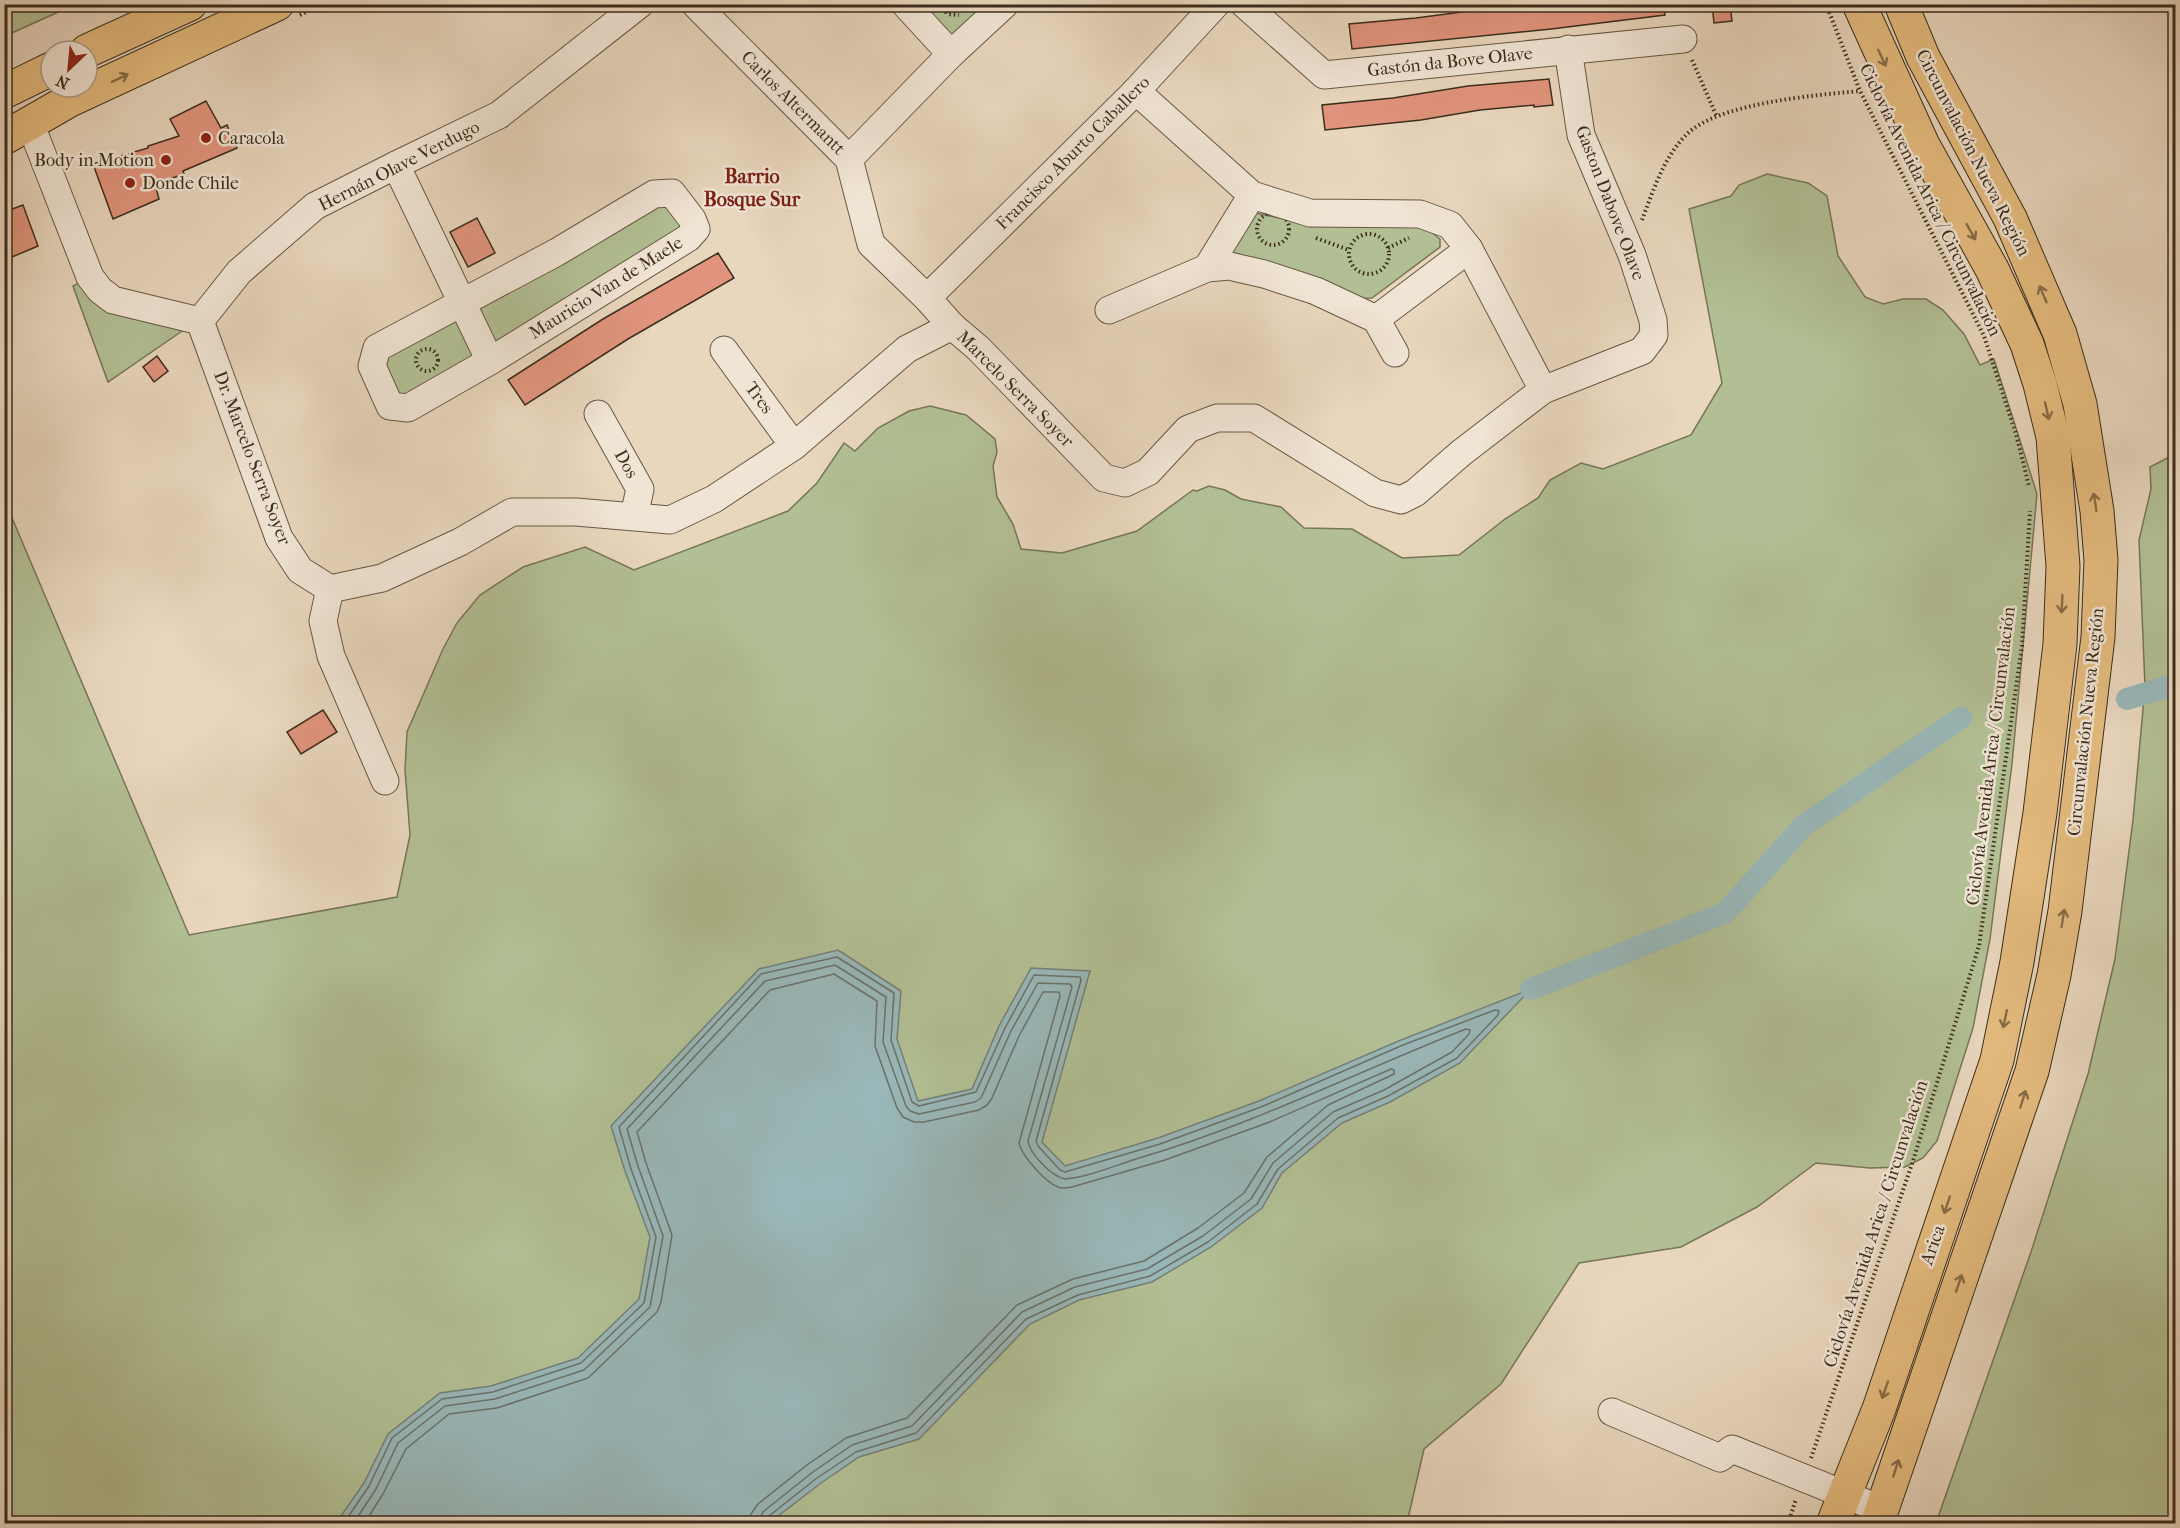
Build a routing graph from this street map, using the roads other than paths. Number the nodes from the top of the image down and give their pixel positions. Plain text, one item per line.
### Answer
1 (190, 4) edge
2 (277, 4) edge
3 (640, 4) edge
4 (695, 4) edge
5 (905, 4) edge
6 (1005, 4) edge
7 (1216, 4) edge
8 (1244, 4) edge
9 (1859, 4) edge
10 (1901, 4) edge
11 (1683, 39) road end
12 (99, 46) edge
13 (1568, 49) junction
14 (951, 54) junction
15 (39, 75) edge
16 (1136, 91) junction
17 (4, 92) edge
18 (17, 130) edge
19 (849, 159) junction
20 (396, 165) junction
21 (1252, 195) junction
22 (1469, 249) junction
23 (1207, 268) junction
24 (927, 298) junction
25 (461, 301) junction
26 (1109, 310) dead end
27 (1376, 319) junction
28 (1653, 320) joint
29 (200, 321) junction
30 (952, 326) junction
31 (2060, 334) junction
32 (2027, 344) junction
33 (724, 350) dead end
34 (1395, 353) dead end
35 (489, 361) junction
36 (1543, 390) junction
37 (598, 414) dead end
38 (794, 446) junction
39 (634, 516) junction
40 (330, 589) junction
41 (385, 781) dead end
42 (2017, 962) joint
43 (2054, 975) joint
44 (1612, 1412) dead end
45 (1839, 1509) edge
46 (1880, 1517) edge

1 - 12 main road
18 -> 2 main road
3 - 20 street, Hernán Olave Verdugo
4 - 19 street, Carlos Altermantt
5 - 14 street
6 - 14 street
7 - 16 street, Francisco Aburto Caballero
8 - 13 street, Gastón da Bove Olave
9 -> 32 main road, Circunvalación Nueva Región
31 -> 10 main road, Circunvalación Nueva Región
11 - 13 street, Gastón da Bove Olave
13 - 28 street, Gaston Dabove Olave
14 - 19 street
15 - 17 main road
16 - 21 street
16 - 24 street, Francisco Aburto Caballero
18 - 29 street
19 - 24 street, Carlos Altermantt
20 - 25 street
20 - 29 street, Hernán Olave Verdugo
21 - 22 street
21 - 23 street
22 - 27 street
22 - 36 street
23 - 26 street
23 - 27 street
24 - 30 street, Carlos Altermantt
25 - 35 street
25 - 35 street, Mauricio Van de Maele
25 - 35 street, Mauricio Van de Maele
27 - 34 street
28 - 36 street, Marcelo Serra Soyer
29 - 40 street, Dr. Marcelo Serra Soyer
30 - 36 street, Marcelo Serra Soyer
30 - 38 street, Marcelo Serra Soyer
31 - 32 street
43 -> 31 main road, Circunvalación Nueva Región
32 -> 42 main road, Circunvalación Nueva Región
33 - 38 street, Tres
37 - 39 street, Dos
38 - 39 street, Marcelo Serra Soyer
39 - 40 street, Marcelo Serra Soyer
40 - 41 street
42 -> 45 main road, Arica
46 -> 43 main road, Arica
44 - 45 street
45 - 46 street

